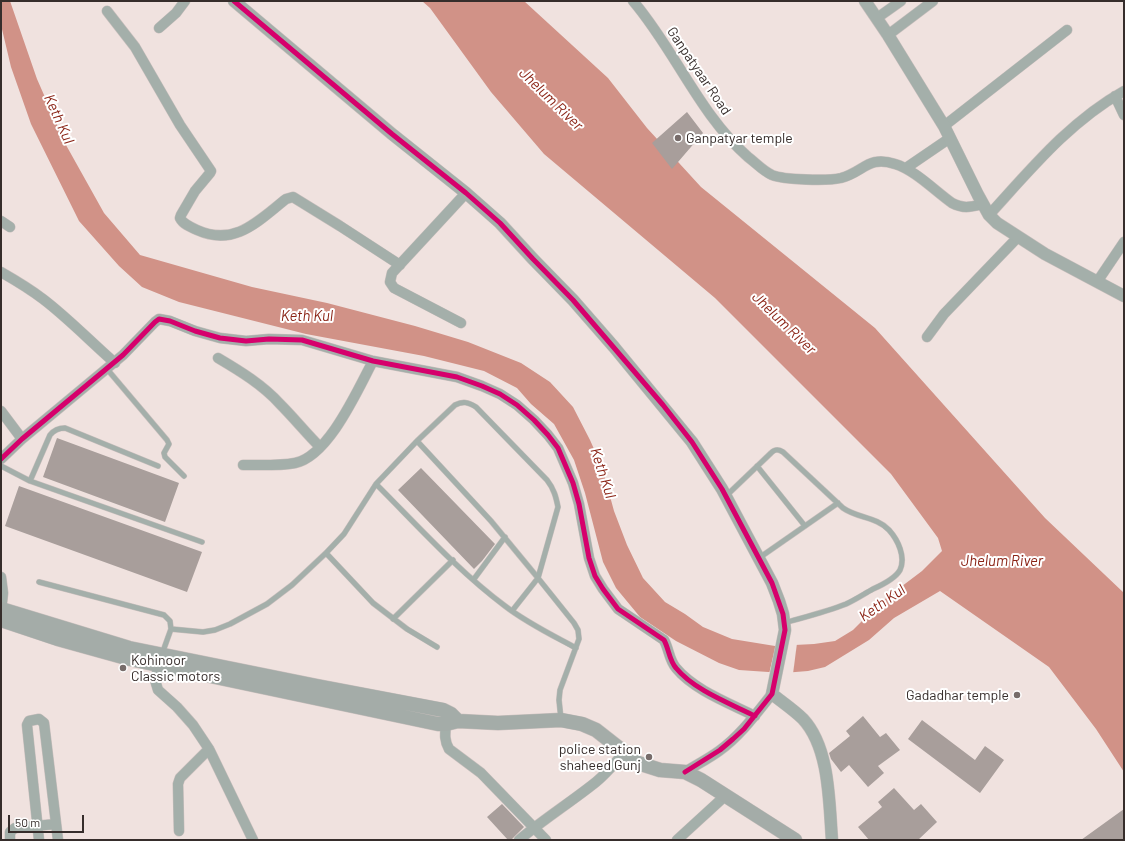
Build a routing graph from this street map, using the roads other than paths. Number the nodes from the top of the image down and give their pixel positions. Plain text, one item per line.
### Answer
1 (185, 1) edge
2 (234, 1) edge
3 (633, 1) edge
4 (865, 1) edge
5 (901, 1) edge
6 (933, 1) edge
7 (107, 11) dead end
8 (877, 18) junction
9 (159, 28) dead end
10 (1067, 30) dead end
11 (888, 35) junction
12 (1120, 94) edge
13 (1124, 115) edge
14 (944, 126) junction
15 (950, 138) junction
16 (906, 168) junction
17 (466, 193) junction
18 (986, 209) junction
19 (1, 221) edge
20 (10, 227) dead end
21 (1018, 237) junction
22 (1124, 242) edge
23 (400, 265) junction
24 (1, 272) edge
25 (1098, 282) junction
26 (1124, 296) edge
27 (461, 323) dead end
28 (927, 337) dead end
29 (218, 358) dead end
30 (373, 361) junction
31 (111, 366) junction
32 (3, 417) edge
33 (22, 439) junction
34 (417, 441) junction
35 (320, 447) junction
36 (1, 459) edge
37 (243, 465) dead end
38 (1, 466) edge
39 (158, 466) dead end
40 (757, 466) junction
41 (184, 476) dead end
42 (30, 481) junction
43 (376, 484) junction
44 (726, 496) junction
45 (838, 504) junction
46 (805, 526) junction
47 (505, 537) junction
48 (202, 542) dead end
49 (326, 553) junction
50 (759, 558) junction
51 (453, 560) junction
52 (1, 577) edge
53 (538, 578) junction
54 (474, 579) junction
55 (39, 582) dead end
56 (512, 611) junction
57 (1, 612) edge
58 (393, 619) junction
59 (784, 626) junction
60 (171, 629) junction
61 (437, 647) dead end
62 (576, 648) junction
63 (160, 660) junction
64 (773, 691) junction
65 (755, 716) junction
66 (561, 720) junction
67 (452, 722) junction
68 (209, 749) junction
69 (624, 753) junction
70 (685, 772) junction
71 (725, 796) junction
72 (56, 824) junction
73 (37, 825) junction
74 (534, 827) junction
75 (179, 831) dead end
76 (251, 839) edge
77 (10, 840) edge
78 (39, 840) edge
79 (58, 840) edge
80 (519, 840) edge
81 (546, 840) edge
82 (677, 840) edge
83 (796, 840) edge
84 (832, 840) edge

1 - 9 street
2 - 17 street
3 - 16 street, Ganpatyaar Road
4 - 8 street
5 - 8 street
6 - 11 street
7 - 23 street
8 - 11 street
10 - 14 street
11 - 14 street
12 - 13 street
12 - 18 street
14 - 15 street
15 - 16 street
15 - 18 street
16 - 18 street, Ganpatyaar Road
17 - 23 street
17 - 44 street
18 - 21 street
19 - 20 street
21 - 25 street
21 - 28 street
22 - 25 street
23 - 27 street
24 - 31 street
25 - 26 street
29 - 35 street
30 - 31 street
30 - 35 street
30 - 65 street
31 - 33 street
31 - 41 lane
32 - 33 street
33 - 36 street
34 - 43 lane
34 - 47 lane
34 - 53 lane
35 - 37 street
38 - 42 lane
39 - 42 lane
40 - 44 lane
40 - 45 lane
40 - 46 lane
42 - 48 lane
43 - 49 lane
43 - 51 lane
44 - 50 street
45 - 46 lane
45 - 59 lane
46 - 50 lane
47 - 53 lane
47 - 54 lane
49 - 58 lane
49 - 60 lane
50 - 59 street
51 - 54 lane
51 - 58 lane
52 - 57 street
53 - 56 lane
53 - 62 lane
54 - 56 lane
55 - 60 lane
56 - 62 lane
57 - 63 main road
58 - 61 lane
59 - 64 street
60 - 63 lane
62 - 66 lane
63 - 67 main road
63 - 68 street
64 - 65 street
64 - 84 street
65 - 70 street
66 - 67 main road
66 - 69 main road
67 - 74 street
68 - 75 street
68 - 76 street
69 - 70 main road
69 - 74 street
70 - 71 main road
71 - 82 street
71 - 83 main road
72 - 73 street
72 - 73 street
72 - 79 street
73 - 77 street
73 - 78 street
74 - 80 street
74 - 81 street

